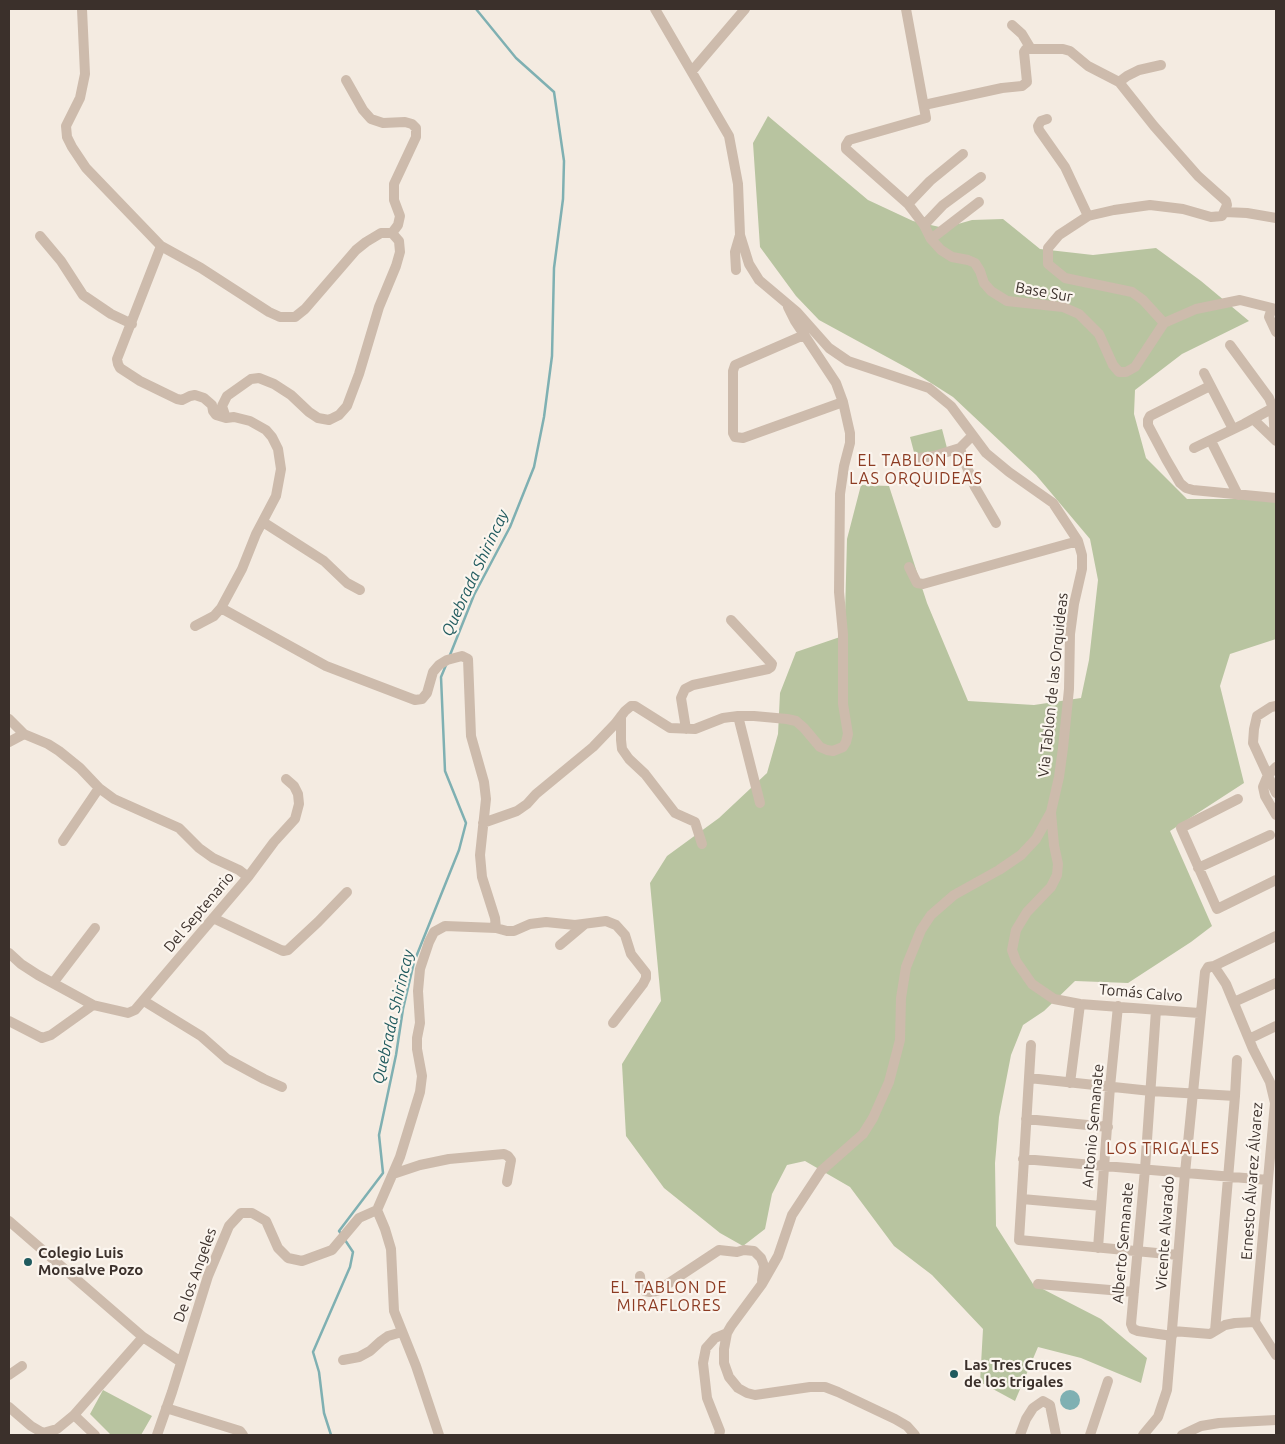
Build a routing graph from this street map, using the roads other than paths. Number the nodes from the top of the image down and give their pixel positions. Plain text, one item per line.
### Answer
1 (82, 9) edge
2 (655, 9) edge
3 (745, 9) edge
4 (906, 9) edge
5 (1012, 25) dead end
6 (1031, 49) junction
7 (1161, 65) dead end
8 (692, 71) junction
9 (346, 80) dead end
10 (1119, 82) junction
11 (924, 105) junction
12 (1047, 119) dead end
13 (963, 154) dead end
14 (981, 177) dead end
15 (978, 202) dead end
16 (908, 204) junction
17 (1225, 212) junction
18 (1088, 216) junction
19 (1276, 218) edge
20 (924, 226) junction
21 (392, 233) junction
22 (740, 235) junction
23 (40, 236) dead end
24 (931, 239) junction
25 (161, 246) junction
26 (736, 270) dead end
27 (787, 304) junction
28 (1274, 308) edge
29 (1164, 323) junction
30 (132, 324) junction
31 (1276, 332) edge
32 (804, 335) junction
33 (1230, 345) dead end
34 (1204, 373) dead end
35 (1210, 386) junction
36 (843, 402) junction
37 (1273, 408) junction
38 (226, 418) junction
39 (1253, 419) junction
40 (1233, 429) junction
41 (972, 436) junction
42 (1276, 440) edge
43 (1211, 441) junction
44 (960, 448) junction
45 (1194, 448) dead end
46 (905, 460) dead end
47 (1238, 495) junction
48 (1276, 498) edge
49 (263, 522) junction
50 (996, 523) dead end
51 (1078, 541) junction
52 (909, 567) dead end
53 (360, 590) dead end
54 (221, 608) junction
55 (731, 620) dead end
56 (194, 626) dead end
57 (1276, 706) edge
58 (621, 716) junction
59 (738, 716) junction
60 (9, 718) edge
61 (686, 729) junction
62 (24, 734) junction
63 (9, 742) edge
64 (1276, 766) edge
65 (1268, 776) junction
66 (286, 779) dead end
67 (99, 788) junction
68 (1276, 794) edge
69 (1238, 799) dead end
70 (760, 802) dead end
71 (1051, 812) junction
72 (1276, 815) edge
73 (483, 823) junction
74 (1270, 836) dead end
75 (63, 841) dead end
76 (702, 844) dead end
77 (1198, 868) junction
78 (248, 878) junction
79 (1276, 880) edge
80 (347, 892) dead end
81 (214, 918) junction
82 (586, 923) junction
83 (95, 928) dead end
84 (496, 928) junction
85 (1276, 936) edge
86 (560, 945) dead end
87 (9, 954) edge
88 (1214, 966) junction
89 (53, 983) junction
90 (1276, 983) edge
91 (144, 1001) junction
92 (1234, 1002) junction
93 (1080, 1004) junction
94 (93, 1005) junction
95 (1118, 1006) junction
96 (1156, 1010) junction
97 (1200, 1013) junction
98 (9, 1021) edge
99 (613, 1023) dead end
100 (1276, 1026) edge
101 (1249, 1039) junction
102 (1031, 1044) dead end
103 (1237, 1060) dead end
104 (1029, 1078) junction
105 (1273, 1080) edge
106 (1070, 1083) junction
107 (282, 1087) dead end
108 (1110, 1087) junction
109 (1151, 1091) junction
110 (1192, 1093) junction
111 (1235, 1096) junction
112 (1026, 1119) junction
113 (1108, 1127) junction
114 (1023, 1159) junction
115 (1105, 1167) junction
116 (1145, 1169) junction
117 (392, 1174) junction
118 (1185, 1174) junction
119 (1228, 1177) junction
120 (1268, 1180) junction
121 (507, 1182) dead end
122 (1022, 1200) junction
123 (1101, 1206) junction
124 (376, 1210) junction
125 (9, 1221) edge
126 (1098, 1248) junction
127 (1137, 1252) junction
128 (1178, 1255) junction
129 (640, 1276) dead end
130 (762, 1284) junction
131 (1038, 1284) dead end
132 (1134, 1292) junction
133 (1255, 1322) junction
134 (1215, 1331) junction
135 (402, 1332) junction
136 (727, 1333) junction
137 (1173, 1334) junction
138 (143, 1337) junction
139 (1276, 1355) edge
140 (343, 1360) dead end
141 (181, 1362) junction
142 (22, 1366) dead end
143 (9, 1375) edge
144 (1108, 1382) dead end
145 (9, 1406) edge
146 (166, 1408) junction
147 (74, 1415) junction
148 (1276, 1420) edge
149 (1055, 1434) edge
150 (94, 1435) edge
151 (157, 1435) edge
152 (243, 1435) edge
153 (439, 1435) edge
154 (719, 1435) edge
155 (916, 1435) edge
156 (1020, 1435) edge
157 (1090, 1435) edge
158 (1143, 1435) edge
159 (1182, 1435) edge

1 - 25 street
2 - 8 street, Via Tablon de las Orquideas
3 - 8 street
4 - 11 street
5 - 6 street
6 - 10 street
6 - 11 street
7 - 10 street
8 - 22 street, Via Tablon de las Orquideas
9 - 21 street
10 - 17 street
11 - 16 street, Base Sur
12 - 18 street
13 - 16 street
14 - 20 street
15 - 24 street
16 - 20 street, Base Sur
17 - 18 street
17 - 19 street
18 - 29 street
20 - 24 street, Base Sur
21 - 25 street
21 - 38 street
22 - 26 street
22 - 27 street, Via Tablon de las Orquideas
23 - 30 street
24 - 29 street, Base Sur
25 - 30 street
27 - 32 street
27 - 41 street, Via Tablon de las Orquideas
28 - 29 street
28 - 31 street
30 - 38 street
32 - 36 street
32 - 36 street
33 - 37 street
34 - 35 street
35 - 40 street
35 - 47 street
36 - 59 street
37 - 39 street
37 - 42 street
38 - 49 street
39 - 40 street
39 - 42 street
40 - 43 street
41 - 44 street
41 - 51 street, Via Tablon de las Orquideas
43 - 45 street
43 - 47 street
44 - 46 street
44 - 50 street
47 - 48 street
49 - 53 street
49 - 54 street
51 - 52 street
51 - 71 street, Via Tablon de las Orquideas
54 - 56 street
54 - 73 street
55 - 61 street
57 - 65 street
58 - 61 street
58 - 73 street
58 - 76 street
59 - 61 street
59 - 70 street
60 - 62 street, Del Septenario
62 - 63 street
62 - 67 street, Del Septenario
64 - 65 street
65 - 68 street
65 - 72 street
66 - 78 street
67 - 75 street
67 - 78 street, Del Septenario
69 - 77 street
71 - 93 street, Tomás Calvo
71 - 130 street, Via Tablon de las Orquideas
73 - 84 street
74 - 77 street
77 - 79 street
78 - 81 street, Del Septenario
80 - 81 street
81 - 91 street, Del Septenario
82 - 84 street
82 - 86 street
82 - 99 street
83 - 89 street
84 - 117 street
85 - 88 street
87 - 89 street
88 - 92 street, Ernesto Álvarez Álvarez
88 - 97 street, Vicente Alvarado
89 - 94 street
90 - 92 street
91 - 94 street, Del Septenario
91 - 107 street
92 - 101 street, Ernesto Álvarez Álvarez
93 - 95 street, Tomás Calvo
93 - 106 street
94 - 98 street
95 - 96 street, Tomás Calvo
95 - 108 street, Antonio Semanate
96 - 97 street, Tomás Calvo
96 - 109 street, Alberto Semanate
97 - 110 street, Vicente Alvarado
100 - 101 street
101 - 105 street, Ernesto Álvarez Álvarez
102 - 104 street
103 - 111 street
104 - 106 street
104 - 112 street
105 - 120 street, Ernesto Álvarez Álvarez
106 - 108 street
108 - 109 street
108 - 113 street, Antonio Semanate
109 - 110 street
109 - 116 street, Alberto Semanate
110 - 111 street
110 - 118 street, Vicente Alvarado
111 - 119 street
112 - 113 street
112 - 114 street
113 - 115 street, Antonio Semanate
114 - 115 street
114 - 122 street
115 - 116 street
115 - 123 street, Antonio Semanate
116 - 118 street
116 - 127 street, Alberto Semanate
117 - 121 street
117 - 124 street
118 - 119 street
118 - 128 street, Vicente Alvarado
119 - 120 street
119 - 134 street
120 - 133 street, Ernesto Álvarez Álvarez
122 - 123 street
122 - 126 street
123 - 126 street, Antonio Semanate
124 - 135 street
124 - 141 street, De los Angeles
125 - 138 street
126 - 127 street
127 - 128 street
127 - 132 street, Alberto Semanate
128 - 137 street, Vicente Alvarado
129 - 130 street
130 - 136 street, Via Tablon de las Orquideas
131 - 132 street
132 - 137 street, Alberto Semanate
133 - 134 street
133 - 139 street
134 - 137 street
135 - 140 street
135 - 153 street
136 - 154 street
136 - 155 street
137 - 158 street, Vicente Alvarado
138 - 141 street
138 - 147 street
141 - 146 street, De los Angeles
142 - 143 street
144 - 157 street
145 - 147 street
146 - 151 street, De los Angeles
146 - 152 street
147 - 150 street
148 - 159 street
149 - 156 street

